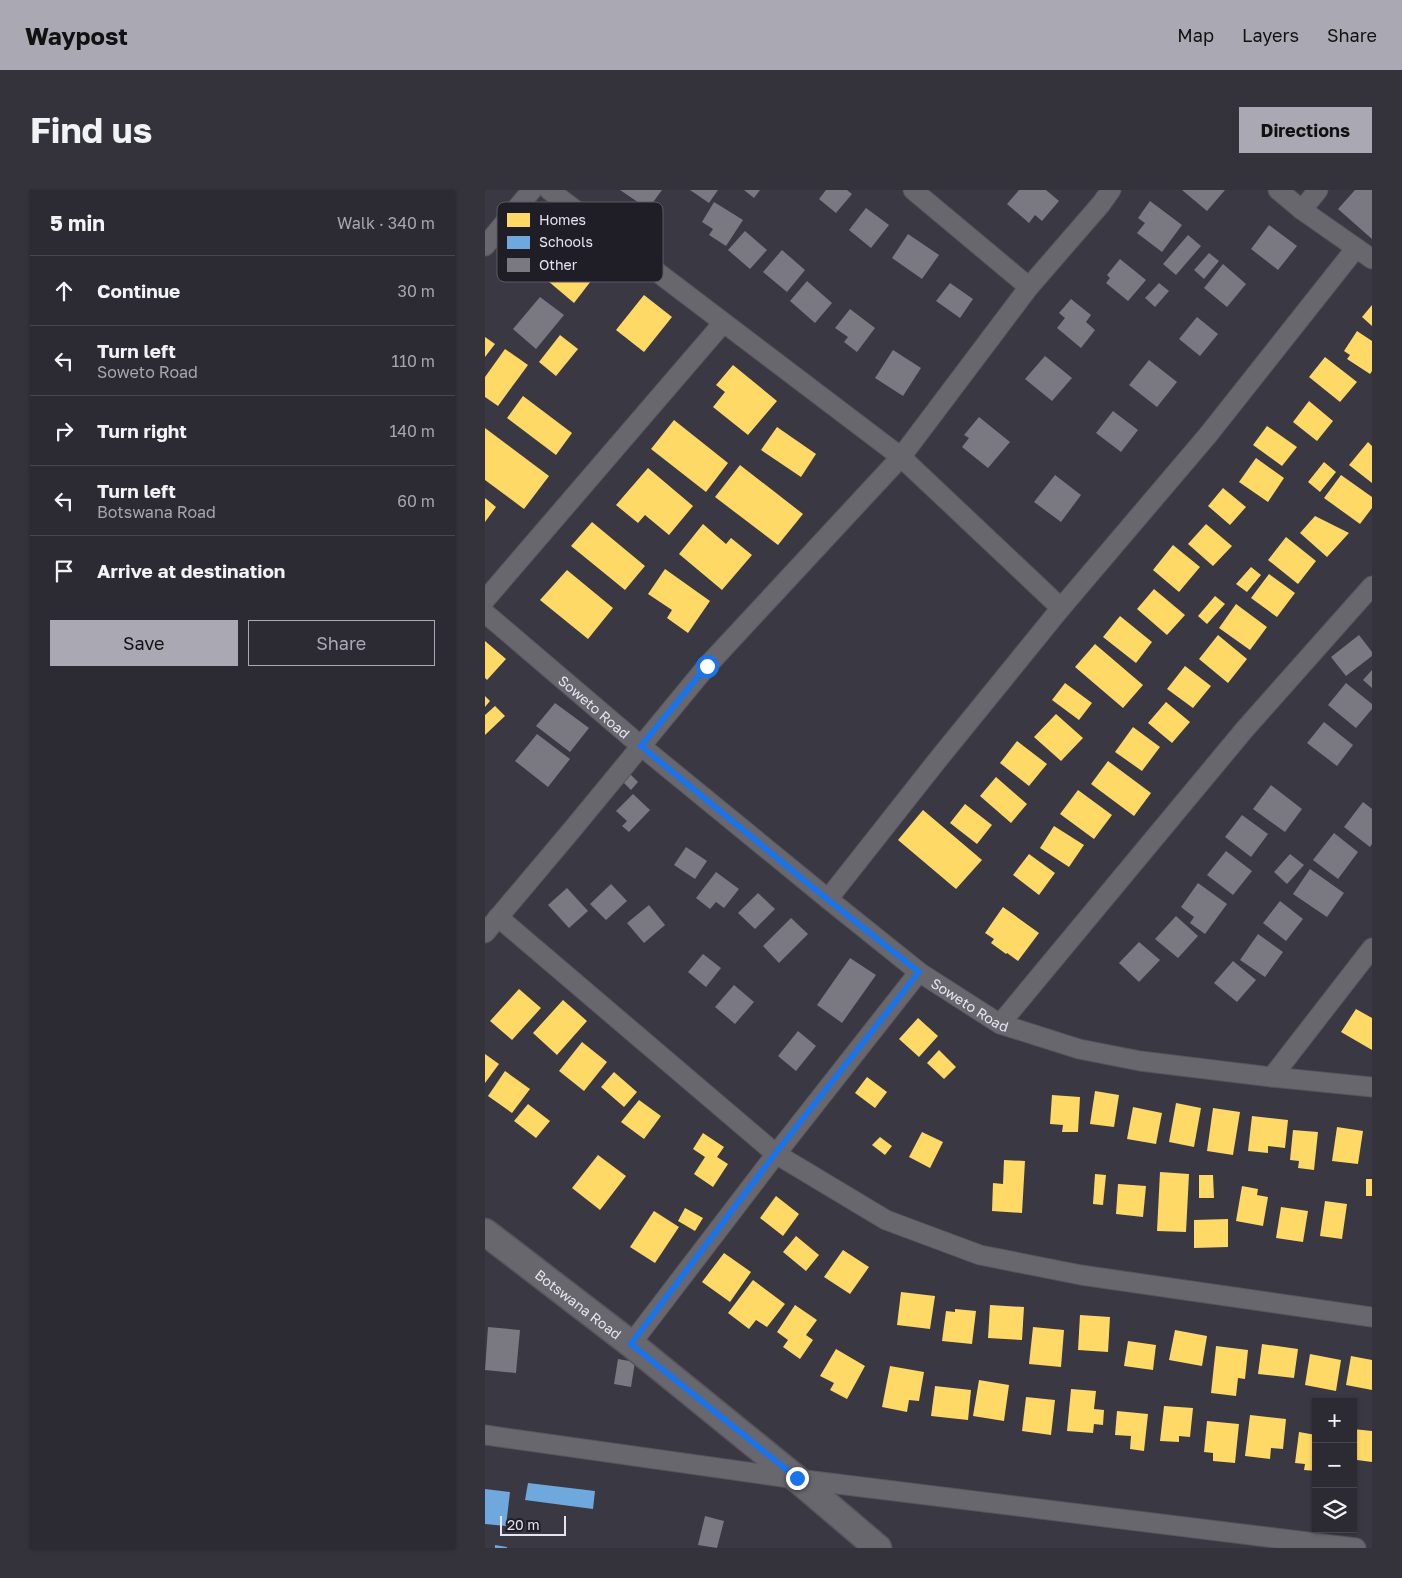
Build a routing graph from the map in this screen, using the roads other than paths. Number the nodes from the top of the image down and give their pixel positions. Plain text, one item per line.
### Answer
1 (532, 190) edge
2 (549, 190) edge
3 (913, 190) edge
4 (1111, 190) edge
5 (1278, 190) edge
6 (1318, 190) edge
7 (522, 202) edge
8 (565, 202) edge
9 (1302, 210) junction
10 (497, 232) edge
11 (485, 246) edge
12 (1356, 248) junction
13 (1372, 259) edge
14 (663, 277) edge
15 (1029, 287) junction
16 (723, 323) junction
17 (901, 457) junction
18 (1372, 586) edge
19 (485, 600) edge
20 (1061, 608) junction
21 (485, 613) edge
22 (641, 746) junction
23 (827, 899) junction
24 (498, 917) junction
25 (485, 933) edge
26 (1372, 948) edge
27 (919, 972) junction
28 (1001, 1024) junction
29 (1272, 1077) junction
30 (1372, 1087) edge
31 (775, 1154) junction
32 (485, 1232) edge
33 (1372, 1316) edge
34 (631, 1344) junction
35 (485, 1435) edge
36 (797, 1478) junction
37 (879, 1548) edge
38 (1356, 1548) edge

1 - 7 street
2 - 8 street
3 - 15 street
4 - 15 street
5 - 9 street
6 - 9 street
9 - 12 street
10 - 11 street
12 - 13 street
12 - 20 street
14 - 16 street
15 - 17 street
16 - 17 street
16 - 19 street
17 - 20 street
17 - 22 street
18 - 28 street
20 - 23 street
21 - 22 street, Soweto Road
22 - 23 street, Soweto Road
22 - 24 street
23 - 27 street, Soweto Road
24 - 25 street
24 - 31 street
26 - 29 street
27 - 28 street, Soweto Road
27 - 31 street
28 - 29 street, Soweto Road
29 - 30 street, Soweto Road
31 - 33 street
31 - 34 street
32 - 34 street, Botswana Road
34 - 36 street, Botswana Road
35 - 36 street
36 - 37 street, Botswana Road
36 - 38 street

